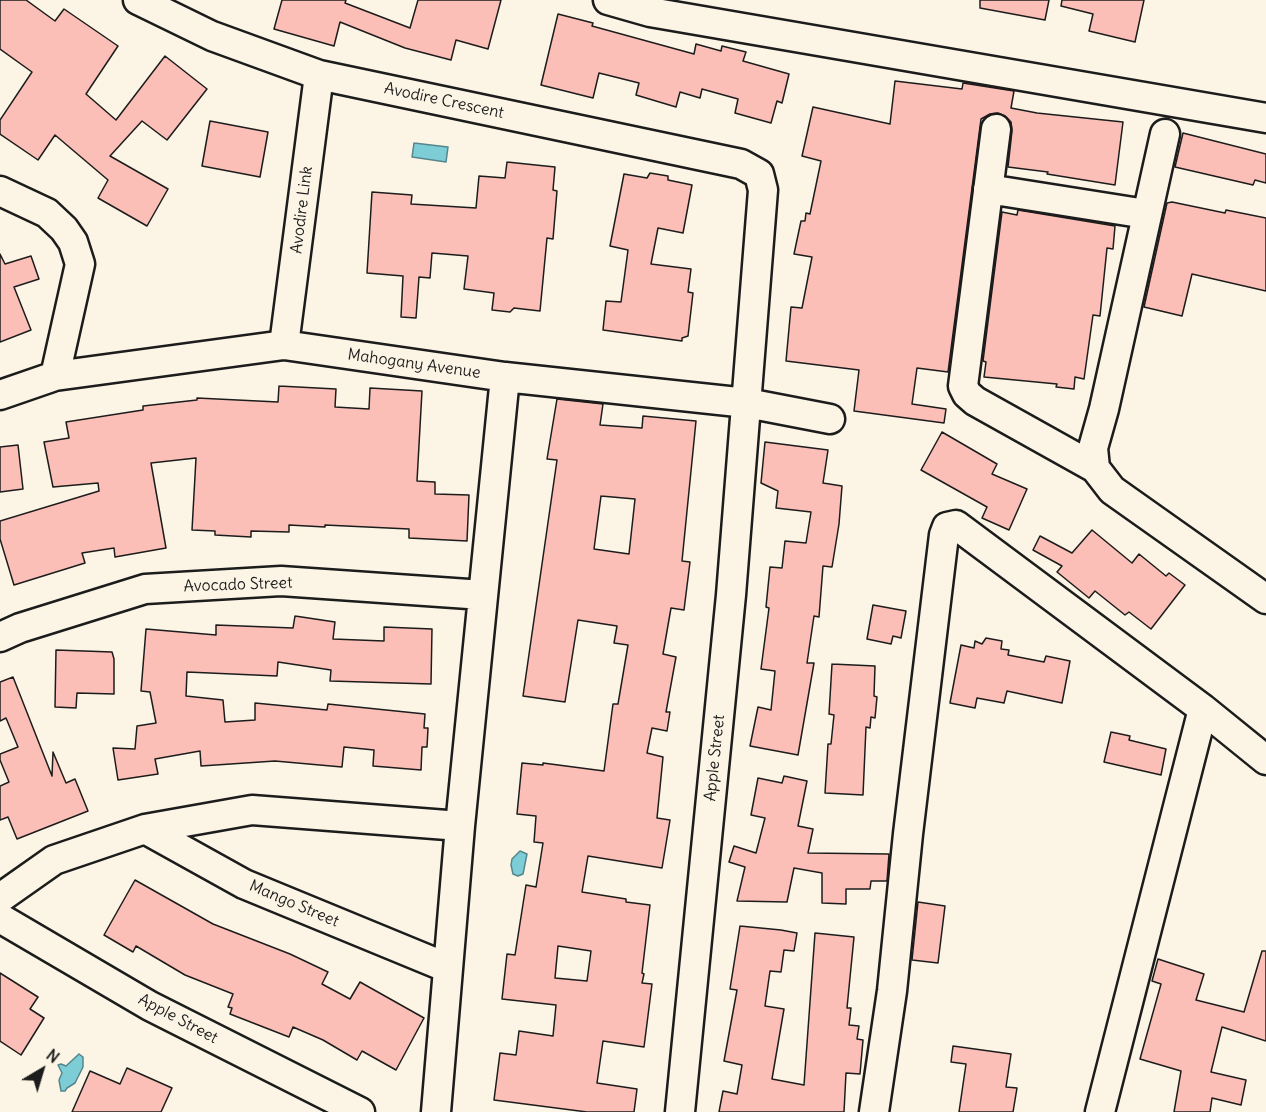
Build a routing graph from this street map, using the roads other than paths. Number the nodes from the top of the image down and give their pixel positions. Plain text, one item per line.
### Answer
1 (138, 0) edge
2 (608, 0) edge
3 (319, 75) junction
4 (1266, 118) edge
5 (996, 129) dead end
6 (1165, 134) dead end
7 (759, 174) joint
8 (988, 189) junction
9 (0, 191) edge
10 (1146, 214) junction
11 (284, 345) junction
12 (55, 376) junction
13 (505, 377) junction
14 (0, 395) edge
15 (747, 403) junction
16 (830, 419) dead end
17 (1095, 468) junction
18 (1264, 592) edge
19 (483, 596) junction
20 (0, 637) edge
21 (1203, 709) junction
22 (1266, 760) edge
23 (460, 826) junction
24 (145, 829) junction
25 (0, 898) edge
26 (0, 918) edge
27 (448, 968) junction
28 (360, 1112) edge
29 (436, 1112) edge
30 (680, 1112) edge
31 (874, 1112) edge
32 (1100, 1112) edge

1 - 3 street, Avodire Crescent
2 - 4 street
3 - 7 street, Avodire Crescent
3 - 11 street, Avodire Link
5 - 8 street
6 - 10 street
7 - 15 street, Apple Street
8 - 10 street
8 - 17 street
9 - 12 street
10 - 17 street
11 - 12 street, Mahogany Avenue
11 - 13 street, Mahogany Avenue
12 - 14 street, Mahogany Avenue
13 - 15 street, Mahogany Avenue
13 - 19 street
15 - 16 street, Mahogany Avenue
15 - 30 street, Apple Street
17 - 18 street
19 - 20 street, Avocado Street
19 - 23 street
21 - 22 street
21 - 31 street
21 - 32 street
23 - 24 street
23 - 27 street
24 - 25 street
24 - 27 street, Mango Street
26 - 28 street, Apple Street
27 - 29 street

